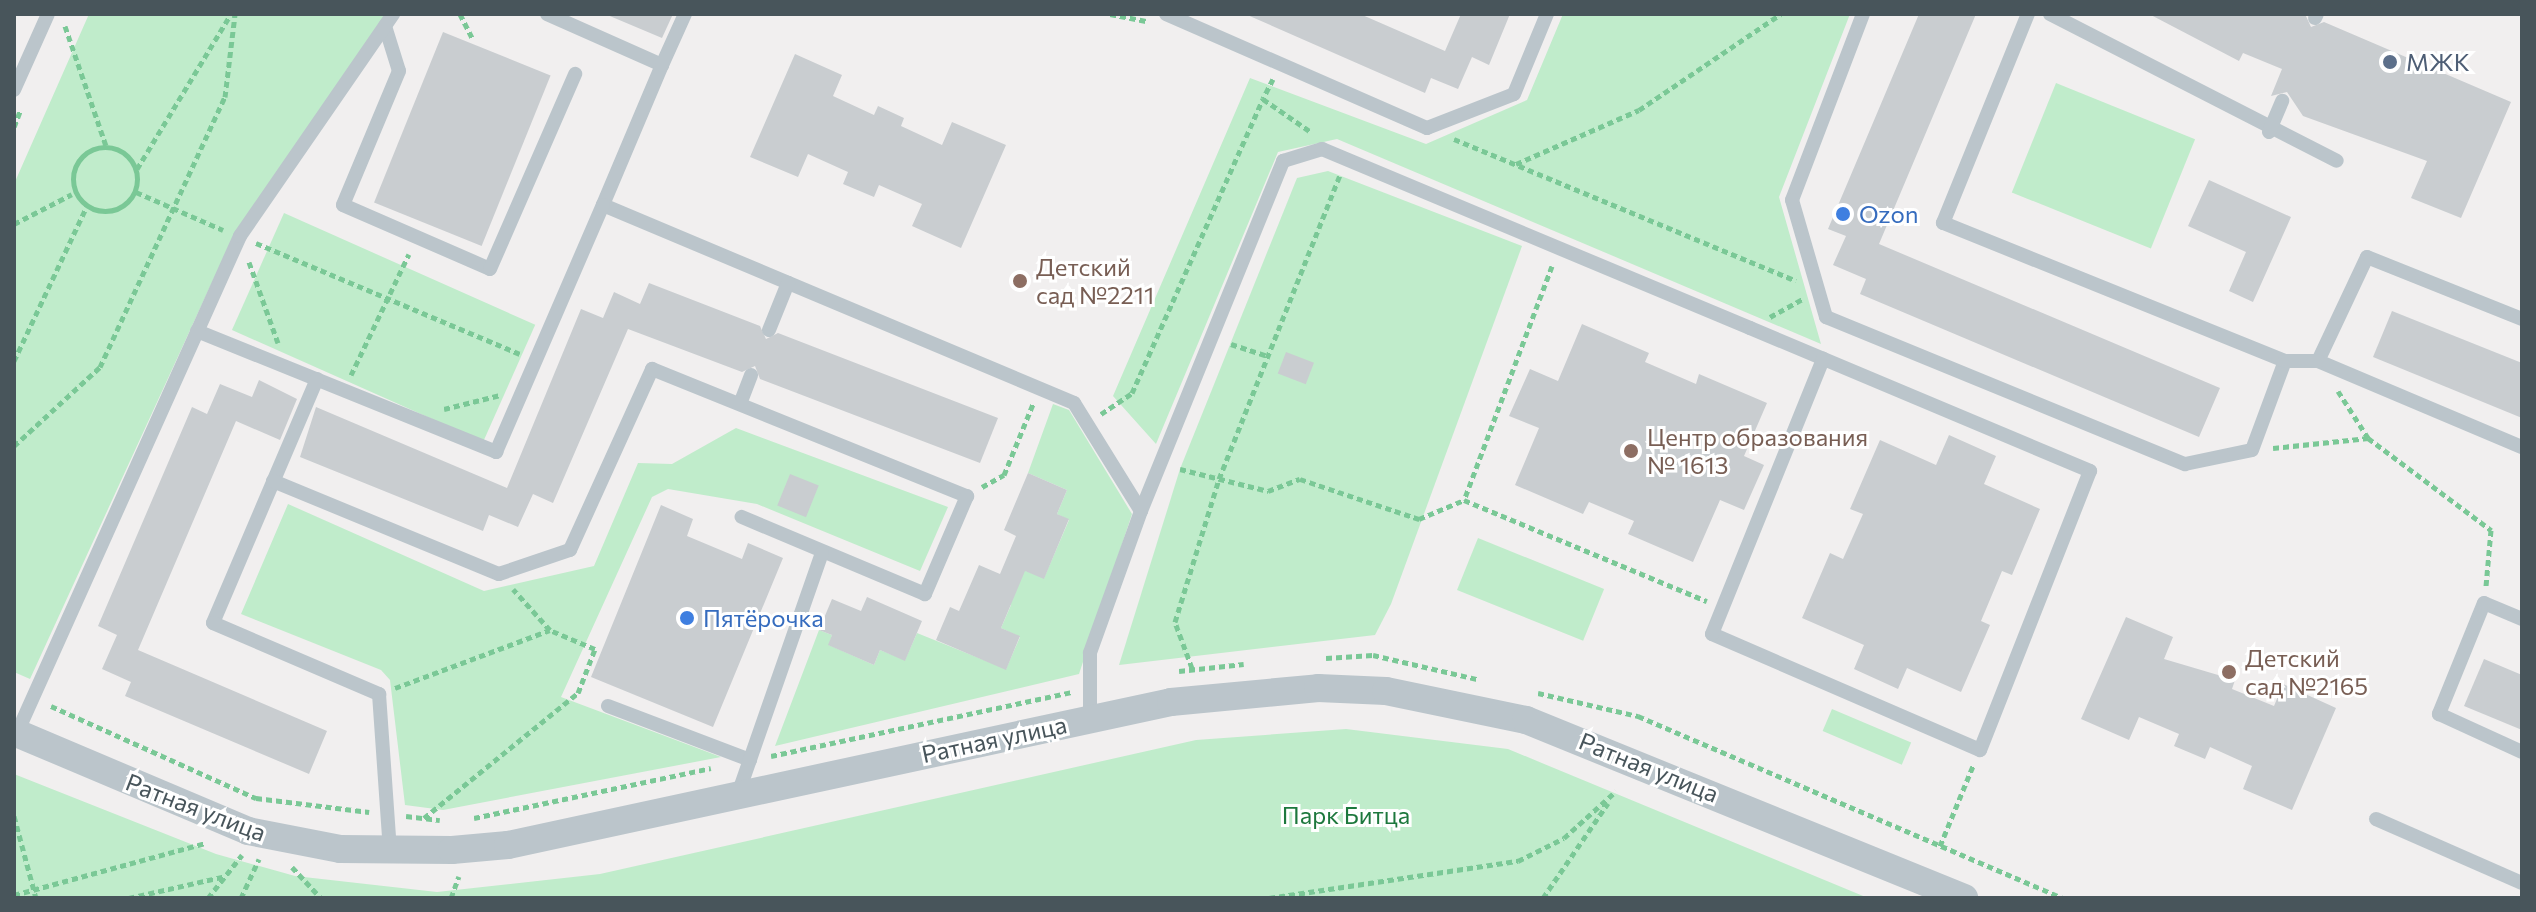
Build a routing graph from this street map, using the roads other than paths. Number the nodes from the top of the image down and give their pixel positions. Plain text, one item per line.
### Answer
1 (547, 14) edge
2 (685, 14) edge
3 (1547, 14) edge
4 (1863, 14) edge
5 (2028, 14) edge
6 (2050, 14) edge
7 (55, 15) edge
8 (1165, 15) edge
9 (389, 20) edge
10 (662, 65) junction
11 (575, 74) dead end
12 (14, 90) edge
13 (2282, 101) dead end
14 (2269, 132) junction
15 (2337, 161) dead end
16 (603, 205) junction
17 (788, 283) junction
18 (2522, 319) edge
19 (769, 330) dead end
20 (197, 331) junction
21 (1823, 359) junction
22 (2285, 361) junction
23 (2318, 361) junction
24 (751, 375) dead end
25 (317, 379) junction
26 (740, 404) junction
27 (2522, 447) edge
28 (273, 481) junction
29 (1141, 511) junction
30 (742, 517) dead end
31 (822, 553) junction
32 (2522, 619) edge
33 (608, 706) dead end
34 (1090, 718) junction
35 (15, 732) edge
36 (2522, 752) edge
37 (750, 760) junction
38 (738, 794) junction
39 (2376, 819) dead end
40 (390, 852) junction
41 (2522, 883) edge
42 (1964, 898) edge

1 - 10 lane
2 - 10 lane
3 - 8 lane
4 - 22 lane
5 - 22 lane
6 - 14 lane
7 - 12 lane
9 - 11 lane
9 - 20 lane
10 - 16 lane
13 - 14 lane
14 - 15 lane
16 - 17 lane
16 - 25 lane
17 - 19 lane
17 - 29 lane
18 - 23 lane
20 - 25 lane
20 - 35 lane
21 - 21 lane
21 - 29 lane
22 - 23 lane
23 - 27 lane
24 - 26 lane
25 - 28 lane
26 - 28 lane
26 - 31 lane
28 - 40 lane
29 - 34 lane
30 - 31 lane
31 - 37 lane
32 - 36 lane
33 - 37 lane
34 - 38 street, Ратная улица
34 - 42 street, Ратная улица
35 - 40 street, Ратная улица
37 - 38 lane
38 - 40 street, Ратная улица
39 - 41 lane

